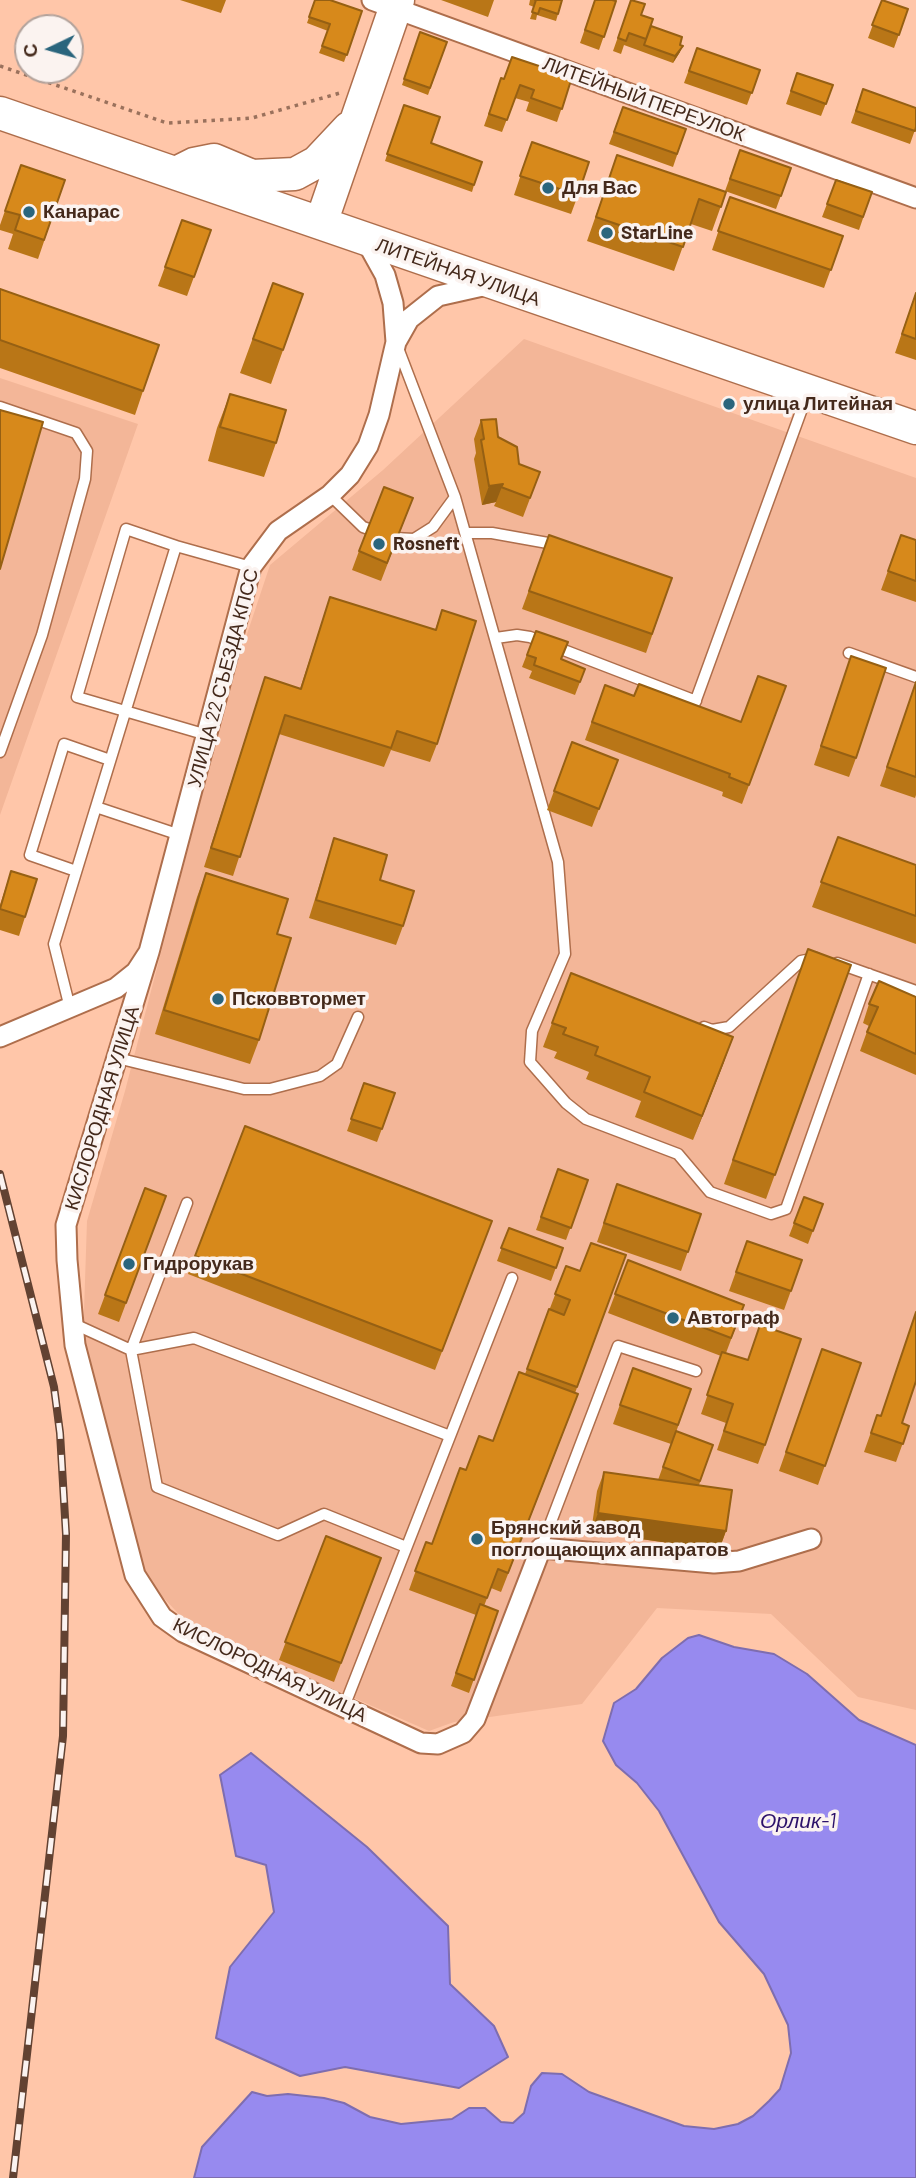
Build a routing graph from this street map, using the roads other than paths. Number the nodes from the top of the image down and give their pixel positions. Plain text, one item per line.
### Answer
1 (388, 3) edge
2 (360, 109) junction
3 (0, 113) edge
4 (176, 173) junction
5 (916, 198) edge
6 (321, 223) junction
7 (365, 239) junction
8 (493, 285) junction
9 (396, 342) junction
10 (808, 391) junction
11 (0, 407) edge
12 (916, 428) edge
13 (330, 495) junction
14 (455, 497) junction
15 (466, 533) junction
16 (176, 546) junction
17 (576, 550) edge
18 (251, 567) junction
19 (496, 638) junction
20 (849, 653) dead end
21 (916, 677) edge
22 (125, 711) junction
23 (207, 735) junction
24 (0, 752) edge
25 (110, 760) junction
26 (96, 807) junction
27 (180, 835) junction
28 (76, 871) junction
29 (149, 952) junction
30 (559, 973) junction
31 (869, 974) junction
32 (572, 977) edge
33 (916, 991) edge
34 (70, 1008) junction
35 (358, 1017) dead end
36 (687, 1021) edge
37 (0, 1037) edge
38 (117, 1058) junction
39 (187, 1203) dead end
40 (512, 1278) dead end
41 (72, 1322) junction
42 (131, 1350) junction
43 (696, 1371) dead end
44 (450, 1436) junction
45 (811, 1539) dead end
46 (407, 1547) junction
47 (541, 1548) junction
48 (344, 1707) junction

1 - 2 main road
1 - 5 street, ЛИТЕЙНЫЙ ПЕРЕУЛОК
2 - 4 main road
2 - 6 main road
3 - 4 main road, ЛИТЕЙНАЯ УЛИЦА
4 - 6 main road, ЛИТЕЙНАЯ УЛИЦА
6 - 7 main road, ЛИТЕЙНАЯ УЛИЦА
7 - 8 main road, ЛИТЕЙНАЯ УЛИЦА
7 - 9 street, УЛИЦА 22 СЪЕЗДА КПСС
8 - 9 street
8 - 10 main road, ЛИТЕЙНАЯ УЛИЦА
9 - 13 street, УЛИЦА 22 СЪЕЗДА КПСС
9 - 14 lane
10 - 12 main road, ЛИТЕЙНАЯ УЛИЦА
10 - 19 lane
11 - 24 lane
13 - 14 lane
13 - 18 street, УЛИЦА 22 СЪЕЗДА КПСС
14 - 15 lane
15 - 17 lane
15 - 19 lane
16 - 18 lane
16 - 22 lane
16 - 22 lane
18 - 23 street, УЛИЦА 22 СЪЕЗДА КПСС
19 - 30 lane
20 - 21 lane
22 - 23 lane
22 - 25 lane
23 - 27 street, УЛИЦА 22 СЪЕЗДА КПСС
25 - 26 lane
25 - 28 lane
26 - 27 lane
26 - 28 lane
27 - 29 street, УЛИЦА 22 СЪЕЗДА КПСС
28 - 34 lane
29 - 34 street, УЛИЦА 22 СЪЕЗДА КПСС
29 - 38 street, КИСЛОРОДНАЯ УЛИЦА
30 - 31 lane
30 - 32 lane
31 - 33 lane
31 - 36 lane
34 - 37 street, УЛИЦА 22 СЪЕЗДА КПСС
35 - 38 lane
38 - 41 street, КИСЛОРОДНАЯ УЛИЦА
39 - 42 lane
40 - 44 lane
41 - 42 lane
41 - 48 street, КИСЛОРОДНАЯ УЛИЦА
42 - 44 lane
42 - 46 lane
43 - 47 lane
44 - 46 lane
45 - 47 street
46 - 48 lane
47 - 48 street, КИСЛОРОДНАЯ УЛИЦА

